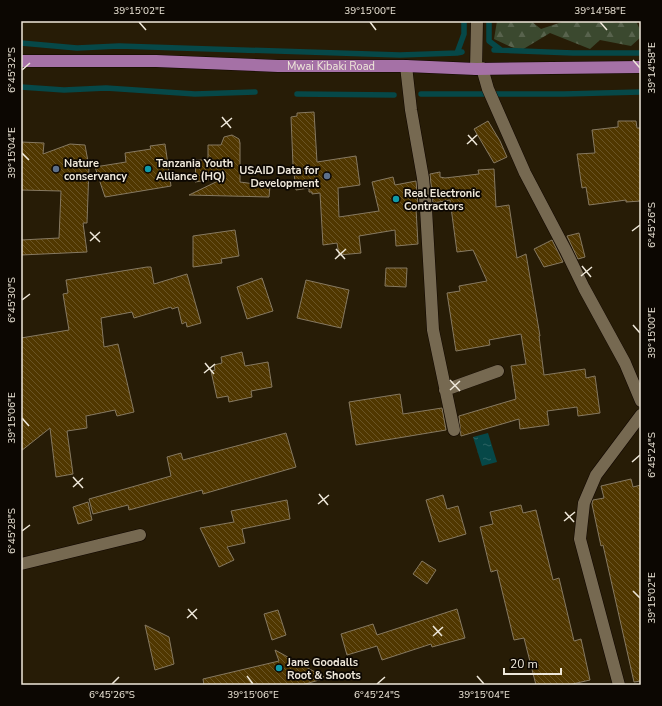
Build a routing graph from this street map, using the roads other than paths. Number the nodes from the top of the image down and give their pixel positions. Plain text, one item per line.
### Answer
1 (477, 21) edge
2 (21, 61) edge
3 (406, 66) junction
4 (641, 67) edge
5 (479, 69) junction
6 (498, 372) dead end
7 (446, 390) junction
8 (641, 401) edge
9 (641, 415) edge
10 (454, 430) dead end
11 (140, 535) dead end
12 (21, 564) edge
13 (619, 685) edge

1 - 5 street
2 - 3 main road, Mwai Kibaki Road
3 - 5 main road, Mwai Kibaki Road
3 - 7 street
4 - 5 main road, Mwai Kibaki Road
5 - 8 street
6 - 7 street
7 - 10 street
9 - 13 street
11 - 12 street

